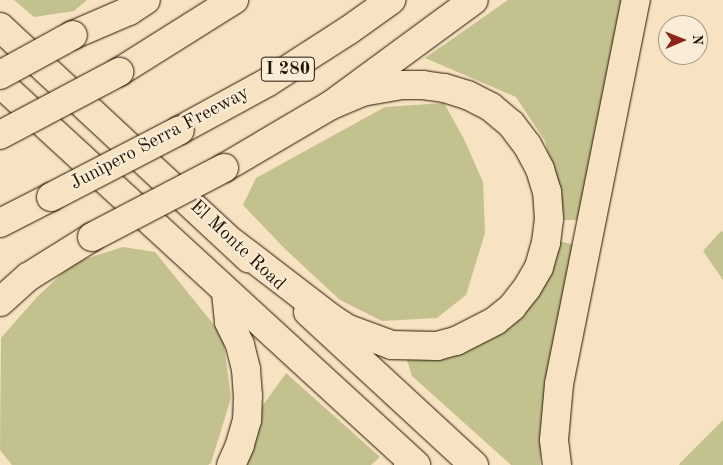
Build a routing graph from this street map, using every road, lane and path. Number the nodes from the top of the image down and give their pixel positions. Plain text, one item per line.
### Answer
1 (125, 0) edge
2 (146, 0) edge
3 (234, 0) edge
4 (391, 0) edge
5 (474, 0) edge
6 (636, 0) edge
7 (0, 27) edge
8 (73, 35) junction
9 (0, 75) edge
10 (0, 82) edge
11 (331, 105) junction
12 (0, 136) edge
13 (0, 223) edge
14 (92, 237) junction
15 (232, 242) junction
16 (0, 277) edge
17 (226, 293) junction
18 (0, 302) edge
19 (412, 464) edge
20 (231, 465) edge
21 (474, 465) edge
22 (556, 465) edge

1 - 8 main road
2 - 8 main road
3 - 12 main road, bridge
4 - 13 main road, Junipero Serra Freeway / I 280, bridge
5 - 11 main road
6 - 22 main road
7 - 15 main road, El Monte Road
8 - 9 main road, bridge
10 - 17 main road
11 - 14 main road, bridge
11 - 15 main road
14 - 16 main road
14 - 18 main road
15 - 21 main road, El Monte Road
17 - 19 main road
17 - 20 main road

